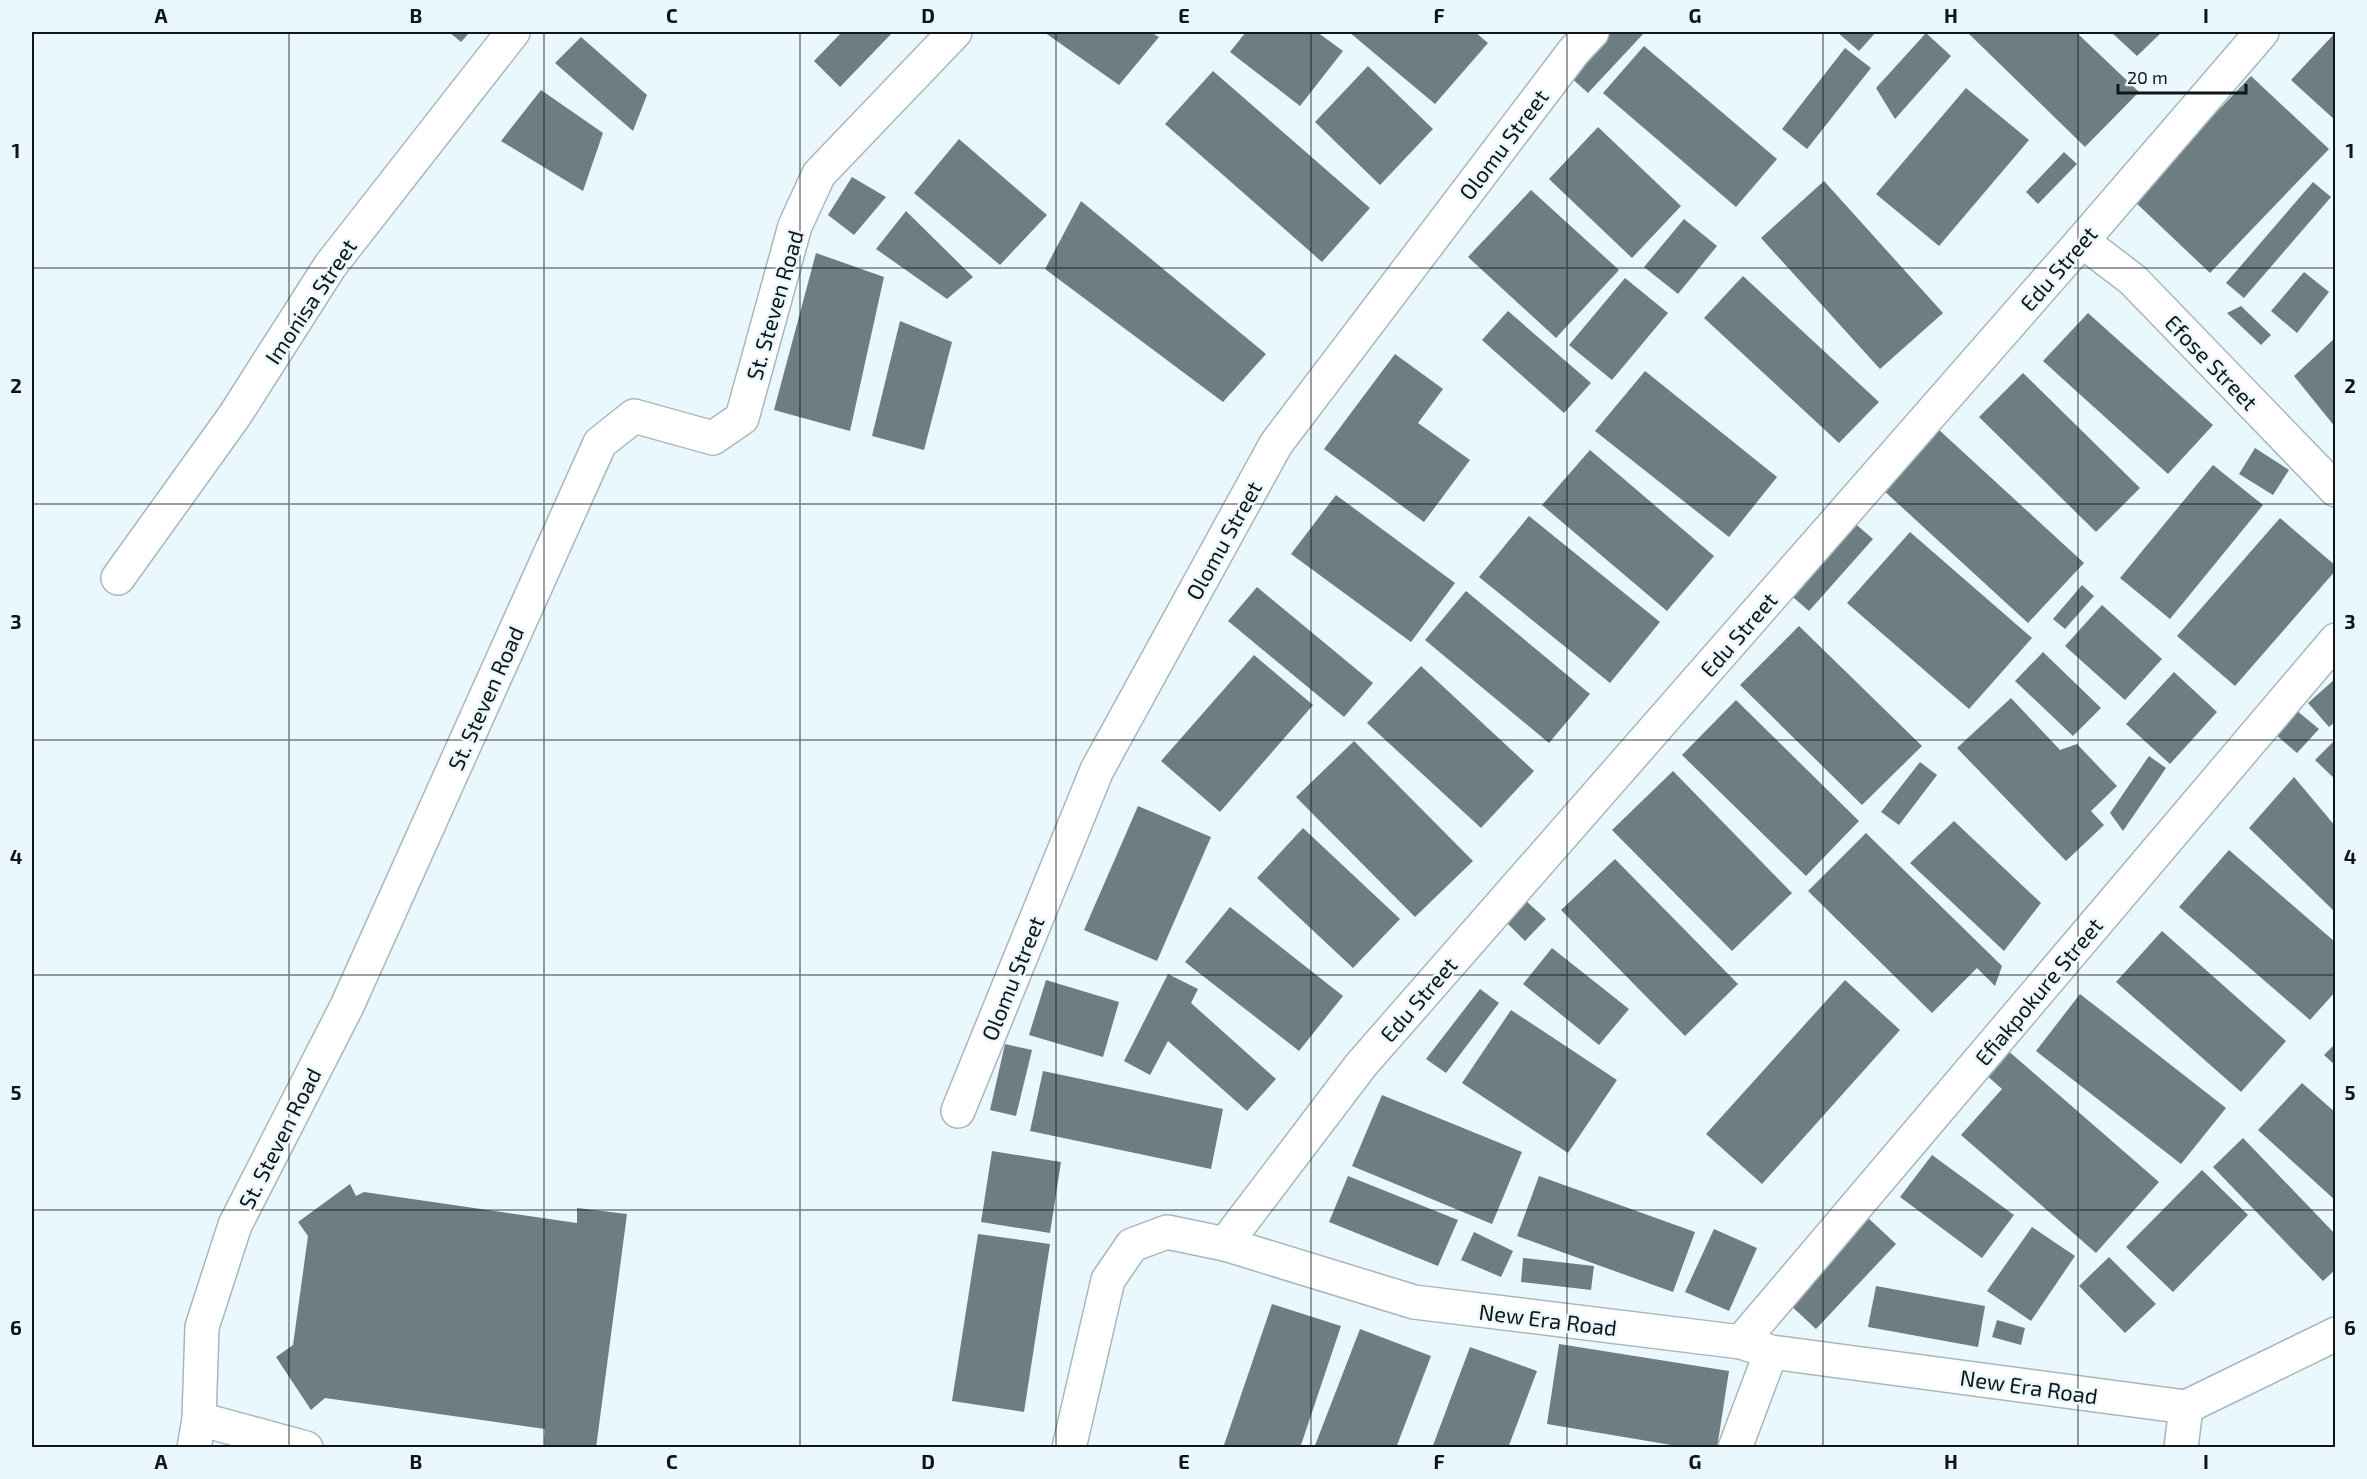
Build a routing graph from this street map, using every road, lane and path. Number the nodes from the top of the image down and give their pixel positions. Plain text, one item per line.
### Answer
1 (513, 32) edge
2 (955, 32) edge
3 (1592, 32) edge
4 (2262, 32) edge
5 (2082, 241) junction
6 (2336, 490) edge
7 (118, 578) dead end
8 (2336, 639) edge
9 (958, 1111) dead end
10 (1225, 1244) junction
11 (2336, 1334) edge
12 (1756, 1347) junction
13 (2186, 1407) junction
14 (197, 1433) edge
15 (306, 1448) edge
16 (1069, 1448) edge
17 (1735, 1448) edge
18 (2181, 1448) edge

1 - 7 street, Imonisa Street
2 - 14 street, St. Steven Road
3 - 9 street, Olomu Street
4 - 5 street, Edu Street
5 - 6 street, Efose Street
5 - 10 street, Edu Street
8 - 12 street, Efiakpokure Street
10 - 12 street, New Era Road
10 - 16 street, New Era Road
11 - 13 street
12 - 13 street, New Era Road
12 - 17 street, Efiakpokure Street
13 - 18 street
14 - 15 street, St. Steven Road

